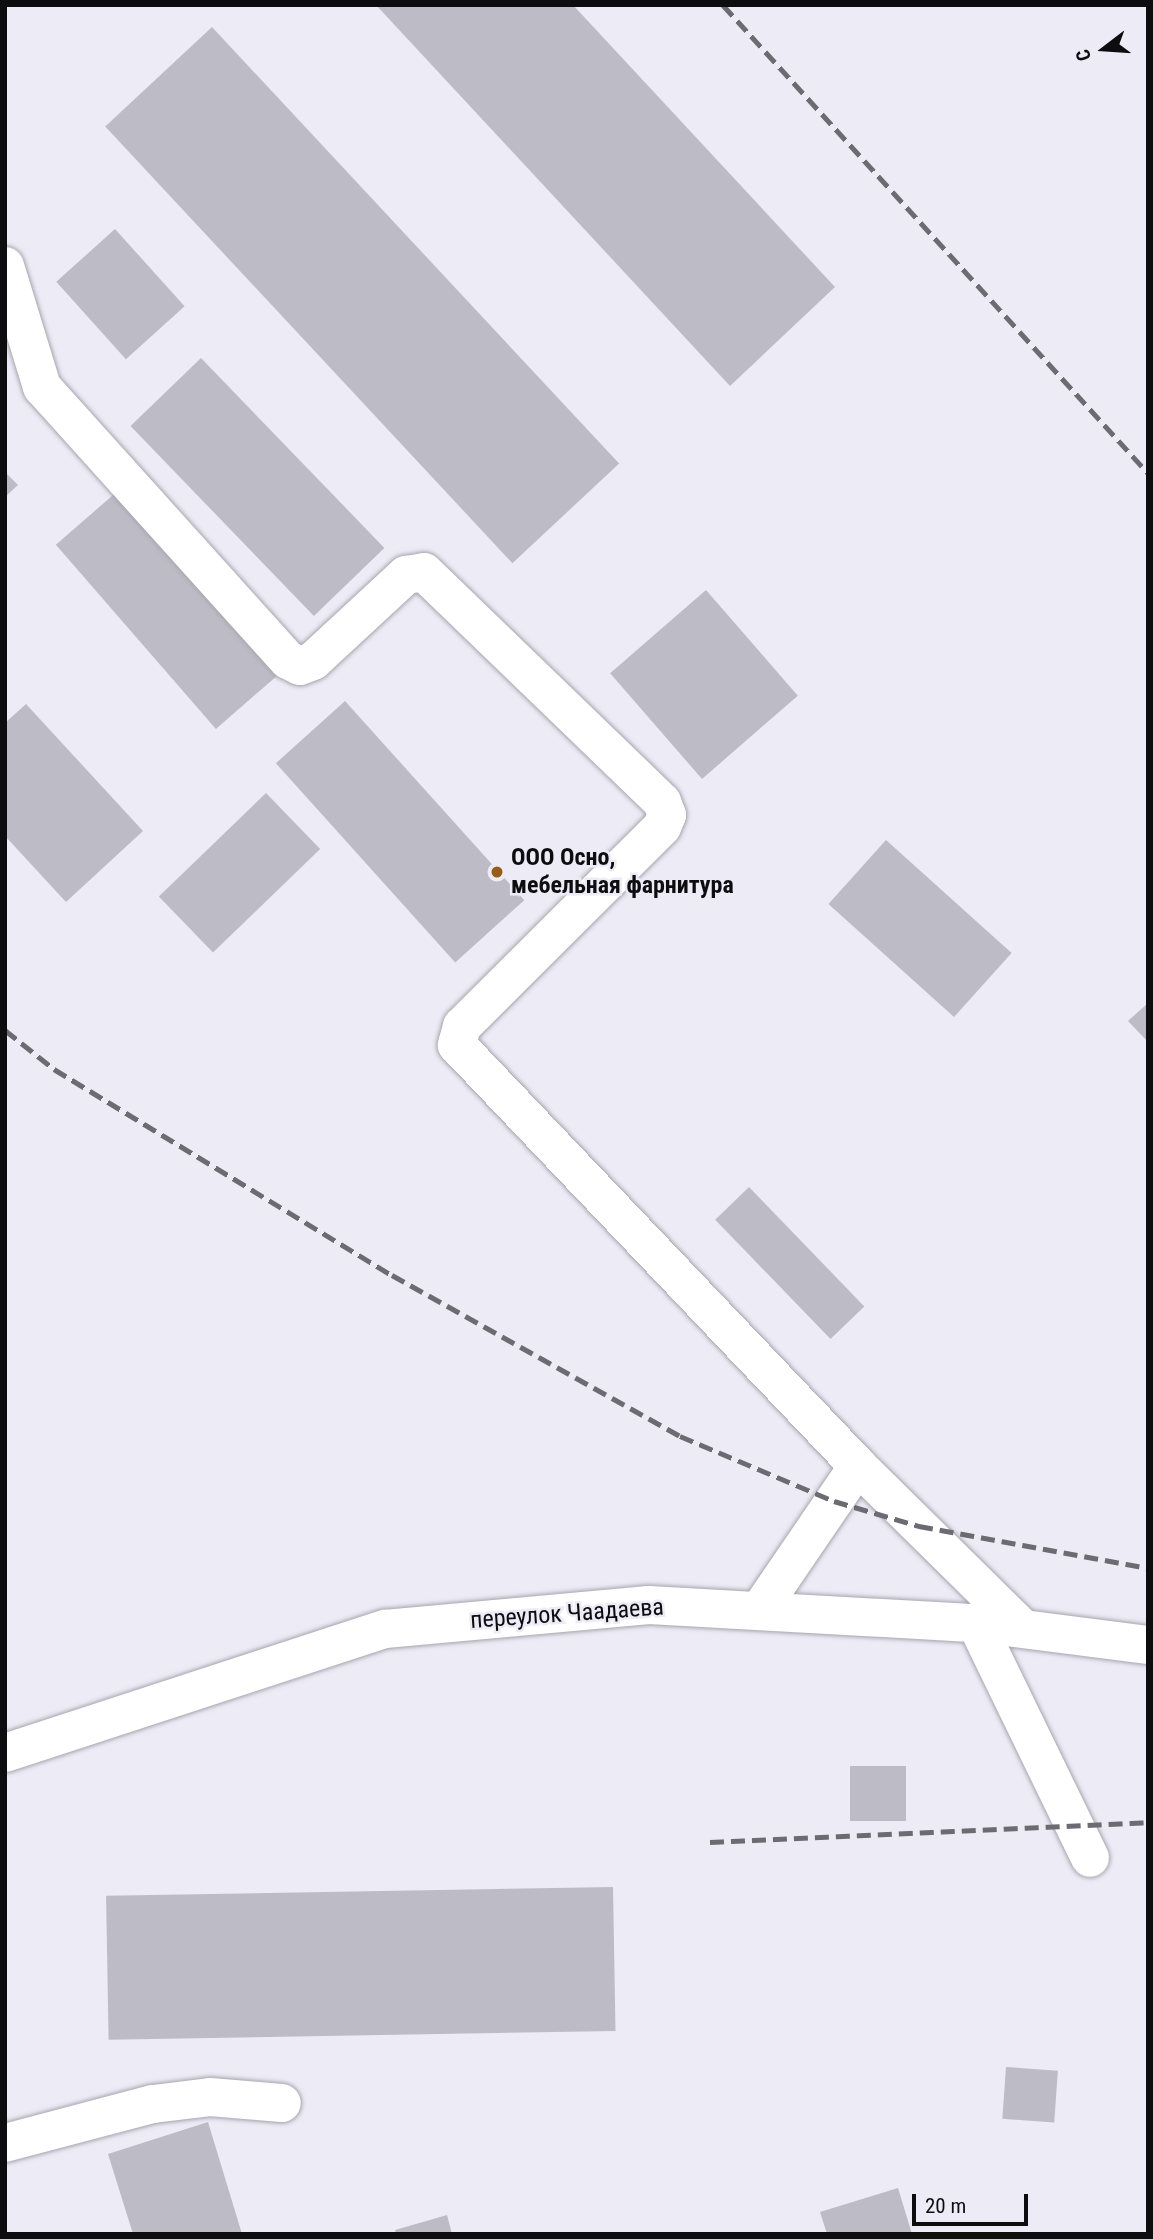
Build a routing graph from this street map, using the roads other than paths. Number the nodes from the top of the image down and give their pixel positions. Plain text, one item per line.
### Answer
1 (5, 266) edge
2 (858, 1466) junction
3 (760, 1611) junction
4 (976, 1623) junction
5 (1021, 1627) junction
6 (1148, 1645) edge
7 (5, 1753) edge
8 (1090, 1858) dead end
9 (282, 2103) dead end
10 (5, 2143) edge

1 - 2 street
2 - 3 street
2 - 5 street
3 - 4 street, переулок Чаадаева
3 - 7 street, переулок Чаадаева
4 - 5 street, переулок Чаадаева
4 - 8 street
5 - 6 street, переулок Чаадаева
9 - 10 street

